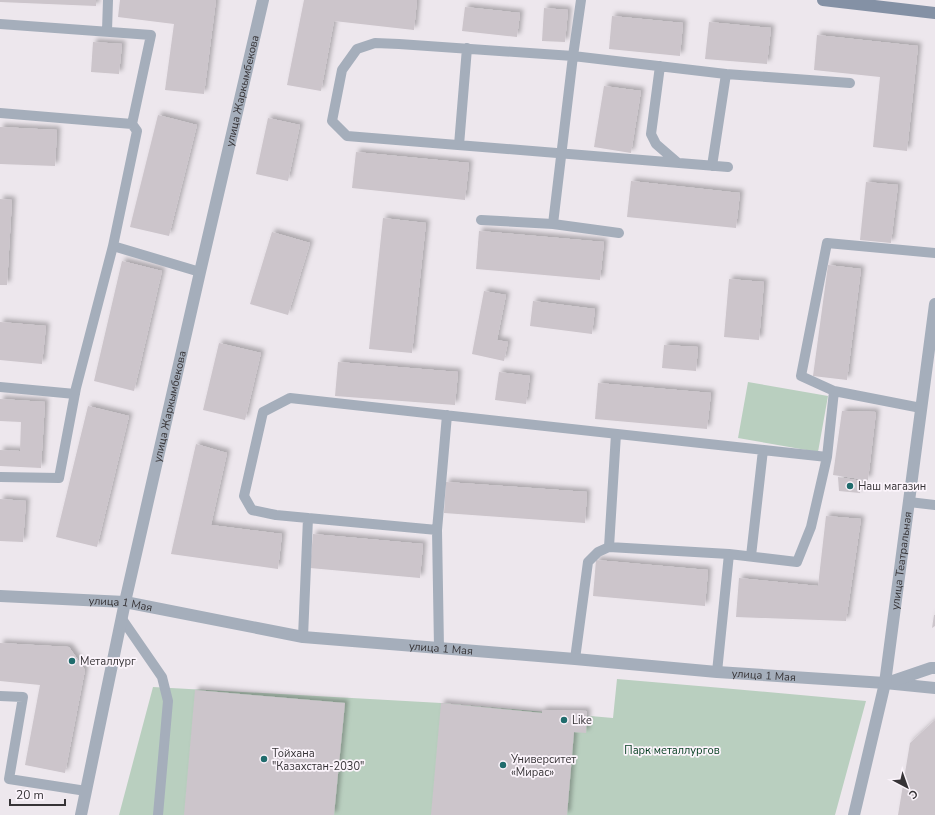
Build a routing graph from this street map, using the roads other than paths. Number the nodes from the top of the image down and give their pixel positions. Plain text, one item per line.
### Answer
1 (108, 0) edge
2 (263, 0) edge
3 (581, 0) edge
4 (822, 0) edge
5 (935, 13) edge
6 (0, 24) edge
7 (107, 31) junction
8 (467, 48) junction
9 (573, 56) junction
10 (660, 66) junction
11 (726, 74) junction
12 (850, 83) dead end
13 (0, 113) edge
14 (132, 124) junction
15 (459, 145) junction
16 (561, 154) junction
17 (678, 163) junction
18 (712, 166) junction
19 (728, 167) dead end
20 (481, 220) dead end
21 (553, 224) junction
22 (619, 233) dead end
23 (113, 246) junction
24 (935, 253) edge
25 (200, 272) junction
26 (935, 304) edge
27 (0, 387) edge
28 (834, 391) junction
29 (75, 394) junction
30 (921, 408) junction
31 (447, 416) junction
32 (616, 434) junction
33 (763, 450) junction
34 (827, 457) junction
35 (0, 477) edge
36 (909, 502) junction
37 (935, 505) edge
38 (308, 518) junction
39 (437, 530) junction
40 (609, 547) junction
41 (729, 554) junction
42 (751, 556) junction
43 (0, 596) edge
44 (125, 602) junction
45 (122, 619) junction
46 (302, 636) junction
47 (439, 648) junction
48 (575, 659) junction
49 (935, 668) edge
50 (717, 672) junction
51 (885, 684) junction
52 (935, 688) edge
53 (0, 696) edge
54 (86, 791) junction
55 (81, 815) edge
56 (158, 815) edge
57 (854, 815) edge

1 - 7 lane
2 - 25 street, улица Жаркымбекова
3 - 9 lane
4 - 5 main road
6 - 7 lane
7 - 14 lane
8 - 9 lane
8 - 15 lane
8 - 15 lane
9 - 10 lane
9 - 16 lane
10 - 11 lane
10 - 17 lane
11 - 12 lane
11 - 18 lane
13 - 14 lane
14 - 23 lane
15 - 16 lane
16 - 17 lane
16 - 21 lane
17 - 18 lane
18 - 19 lane
20 - 21 lane
21 - 22 lane
23 - 25 lane
23 - 29 lane
24 - 28 lane
25 - 44 street, улица Жаркымбекова
26 - 30 street, улица Театральная
27 - 29 lane
28 - 30 lane
28 - 34 lane
29 - 35 lane
30 - 36 street, улица Театральная
31 - 32 lane
31 - 38 lane
31 - 39 lane
32 - 33 lane
32 - 40 lane
33 - 34 lane
33 - 42 lane
34 - 42 lane
36 - 37 lane
36 - 51 street, улица Театральная
38 - 39 lane
38 - 46 lane
39 - 47 lane
40 - 41 lane
40 - 48 lane
41 - 42 lane
41 - 50 lane
43 - 44 street, улица 1 Мая
44 - 45 street, улица Жаркымбекова
44 - 46 street, улица 1 Мая
45 - 54 street, улица Жаркымбекова
45 - 56 lane
46 - 47 street, улица 1 Мая
47 - 48 street, улица 1 Мая
48 - 50 street, улица 1 Мая
49 - 51 street, улица 1 Мая
50 - 51 street, улица 1 Мая
51 - 52 street, улица 1 Мая
51 - 57 street, улица Театральная
53 - 54 lane
54 - 55 street, улица Жаркымбекова

